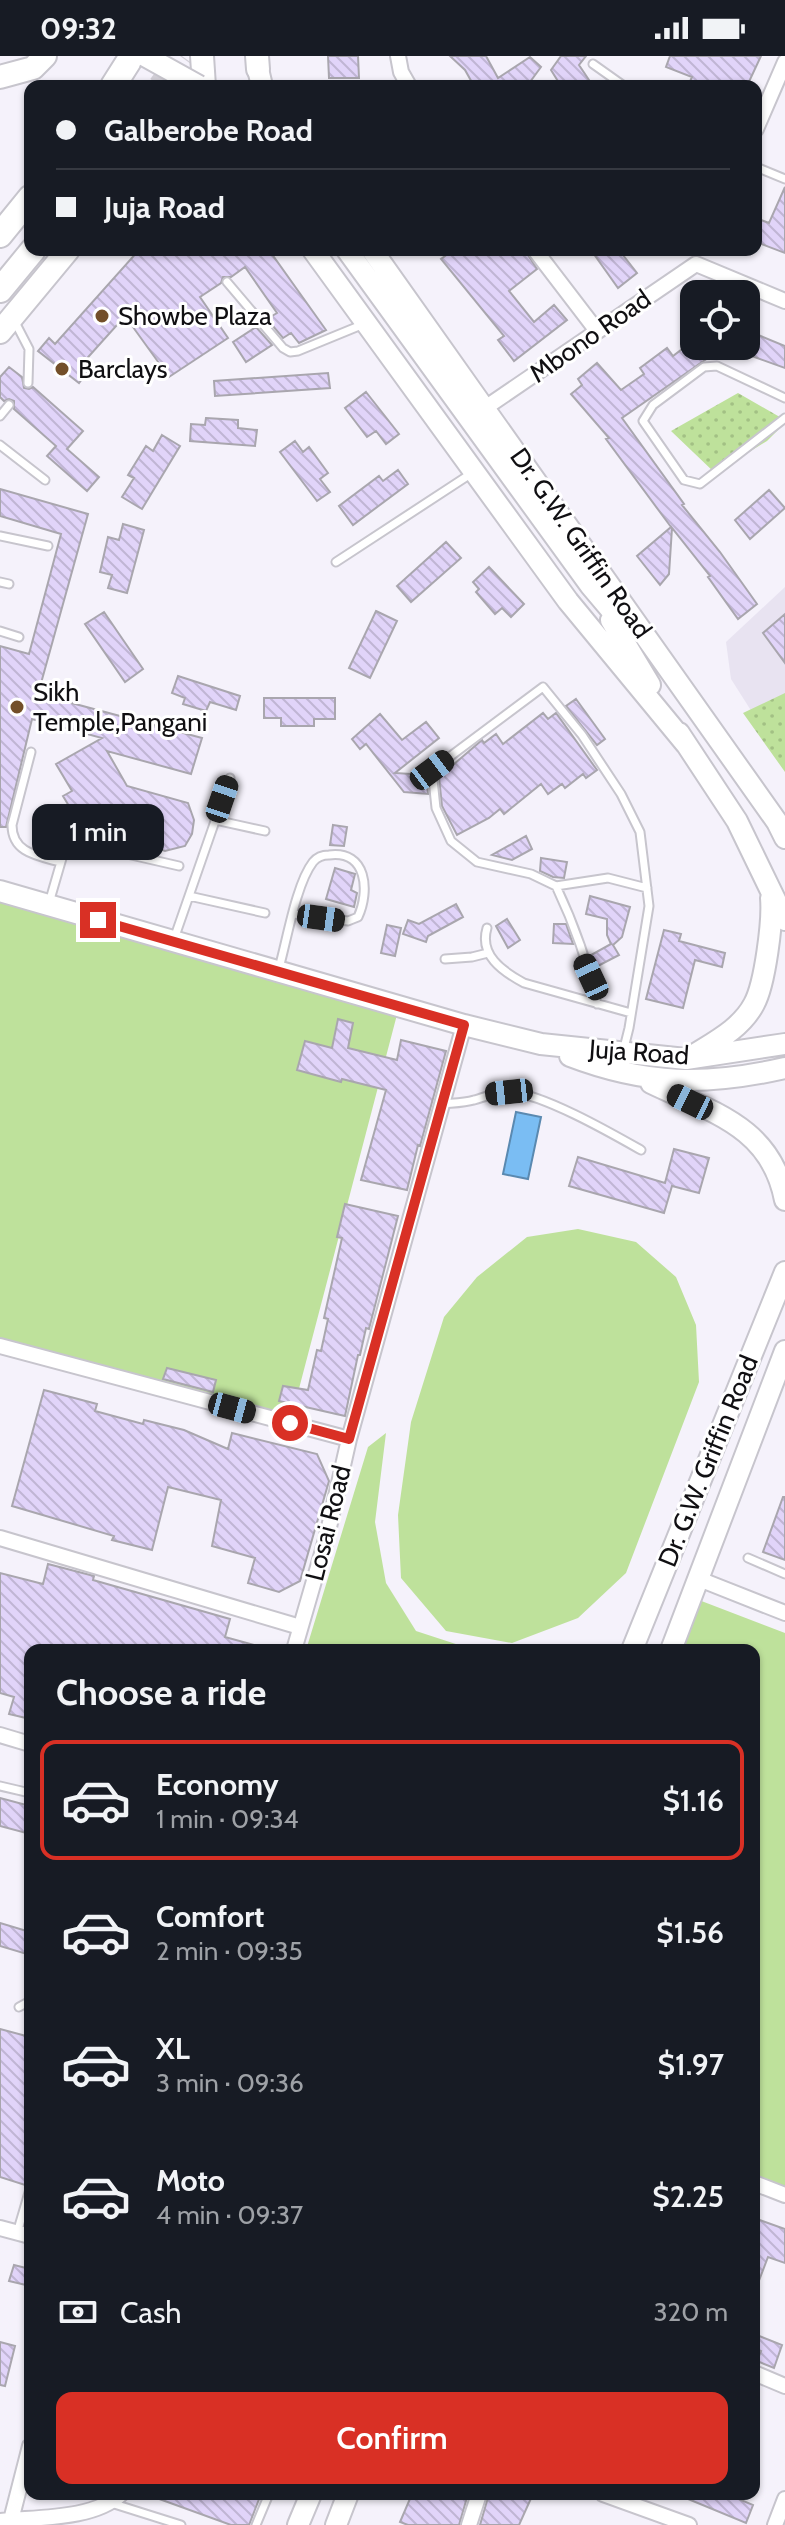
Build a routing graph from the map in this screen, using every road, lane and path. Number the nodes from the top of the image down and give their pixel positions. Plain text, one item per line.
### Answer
1 (45, 56) edge
2 (132, 56) edge
3 (145, 56) edge
4 (202, 56) edge
5 (398, 56) edge
6 (785, 62) edge
7 (593, 64) dead end
8 (0, 77) edge
9 (117, 80) edge
10 (191, 80) edge
11 (202, 80) edge
12 (406, 80) edge
13 (616, 80) edge
14 (762, 115) edge
15 (762, 169) edge
16 (785, 179) edge
17 (24, 205) edge
18 (0, 235) edge
19 (28, 256) edge
20 (63, 256) edge
21 (317, 256) edge
22 (351, 256) edge
23 (376, 256) edge
24 (540, 256) edge
25 (699, 256) edge
26 (696, 264) junction
27 (227, 282) dead end
28 (0, 290) edge
29 (785, 301) edge
30 (366, 323) junction
31 (6, 324) edge
32 (597, 331) junction
33 (28, 383) dead end
34 (785, 398) edge
35 (9, 405) dead end
36 (485, 408) junction
37 (0, 416) edge
38 (785, 418) edge
39 (0, 445) edge
40 (473, 472) junction
41 (45, 480) dead end
42 (0, 536) edge
43 (48, 546) dead end
44 (336, 562) dead end
45 (590, 585) junction
46 (0, 631) edge
47 (19, 637) dead end
48 (712, 727) junction
49 (686, 744) junction
50 (31, 752) dead end
51 (230, 778) dead end
52 (215, 820) junction
53 (265, 831) dead end
54 (785, 838) edge
55 (60, 862) junction
56 (179, 866) dead end
57 (556, 886) junction
58 (770, 886) junction
59 (647, 888) junction
60 (0, 891) edge
61 (189, 896) junction
62 (48, 905) junction
63 (265, 913) dead end
64 (294, 914) junction
65 (785, 920) edge
66 (487, 928) dead end
67 (173, 941) junction
68 (488, 953) junction
69 (445, 959) dead end
70 (278, 972) junction
71 (597, 1004) junction
72 (631, 1013) junction
73 (464, 1025) junction
74 (541, 1044) junction
75 (785, 1044) edge
76 (622, 1054) junction
77 (686, 1059) junction
78 (785, 1068) edge
79 (637, 1076) junction
80 (443, 1104) junction
81 (641, 1150) dead end
82 (785, 1200) edge
83 (785, 1272) edge
84 (0, 1346) edge
85 (785, 1351) edge
86 (349, 1439) junction
87 (0, 1538) edge
88 (748, 1558) dead end
89 (785, 1574) edge
90 (699, 1579) junction
91 (785, 1613) edge
92 (300, 1627) junction
93 (296, 1644) edge
94 (634, 1644) edge
95 (673, 1644) edge
96 (0, 1735) edge
97 (24, 1742) edge
98 (0, 1786) edge
99 (24, 1792) edge
100 (24, 2004) edge
101 (19, 2007) dead end
102 (760, 2185) edge
103 (785, 2195) edge
104 (0, 2228) edge
105 (23, 2235) edge
106 (760, 2376) edge
107 (785, 2386) edge
108 (24, 2464) edge
109 (785, 2499) edge
110 (112, 2500) edge
111 (121, 2500) edge
112 (266, 2500) edge
113 (308, 2500) edge
114 (346, 2500) edge
115 (477, 2500) edge
116 (616, 2500) edge
117 (5, 2520) edge
118 (66, 2520) edge
119 (659, 2520) edge
120 (181, 2525) edge
121 (256, 2525) edge
122 (298, 2525) edge
123 (336, 2525) edge
124 (469, 2525) edge
125 (689, 2525) edge
126 (775, 2525) edge

1 - 8 main road
2 - 9 highway
3 - 10 main road, bridge
4 - 11 main road
5 - 12 street
6 - 14 street
7 - 13 lane
15 - 16 lane
17 - 18 highway
19 - 28 highway
20 - 31 main road
21 - 30 main road, Dr. G.W. Griffin Road
22 - 45 main road
23 - 36 main road, Dr. G.W. Griffin Road
24 - 32 street
25 - 26 street
26 - 29 street
26 - 32 street, Mbono Road
27 - 30 lane
30 - 40 main road, Dr. G.W. Griffin Road
31 - 33 lane
32 - 36 street, Mbono Road
34 - 38 lane
35 - 37 lane
36 - 48 main road, Dr. G.W. Griffin Road
39 - 41 lane
40 - 44 lane
40 - 49 main road, Dr. G.W. Griffin Road
42 - 43 lane
45 - 48 main road
45 - 49 main road, Dr. G.W. Griffin Road
46 - 47 lane
48 - 54 main road, Dr. G.W. Griffin Road
49 - 58 main road, Dr. G.W. Griffin Road
50 - 55 lane
51 - 52 lane
52 - 53 lane
52 - 61 lane
55 - 56 lane
55 - 62 lane
57 - 59 lane
57 - 59 lane
57 - 71 lane
58 - 65 main road, Dr. G.W. Griffin Road
58 - 77 main road
59 - 72 lane
60 - 62 main road, Juja Road
61 - 63 lane
61 - 67 lane
62 - 67 main road, Juja Road
64 - 64 lane
64 - 70 lane
66 - 68 lane
67 - 70 main road, Juja Road
68 - 69 lane
68 - 71 lane
70 - 73 main road, Juja Road
71 - 72 lane
72 - 76 lane
73 - 74 main road, Juja Road
73 - 80 street, Losai Road
74 - 76 main road, Juja Road
74 - 79 main road, Juja Road
75 - 77 main road, Juja Road
76 - 77 main road, Juja Road
78 - 79 main road, Juja Road
79 - 82 main road
80 - 81 lane
80 - 86 street, Losai Road
83 - 94 main road, Dr. G.W. Griffin Road
84 - 86 street
85 - 90 main road, Dr. G.W. Griffin Road
86 - 92 street, Losai Road
87 - 92 street
88 - 89 lane
90 - 91 street
90 - 95 main road, Dr. G.W. Griffin Road
92 - 93 street, Losai Road
96 - 97 street
98 - 99 lane
100 - 101 lane
102 - 103 street
104 - 105 street
106 - 107 street
108 - 117 street
109 - 126 street
110 - 118 street
111 - 120 lane
112 - 121 lane
113 - 122 main road
114 - 123 main road
115 - 124 street
116 - 119 street
117 - 118 street
119 - 125 street

